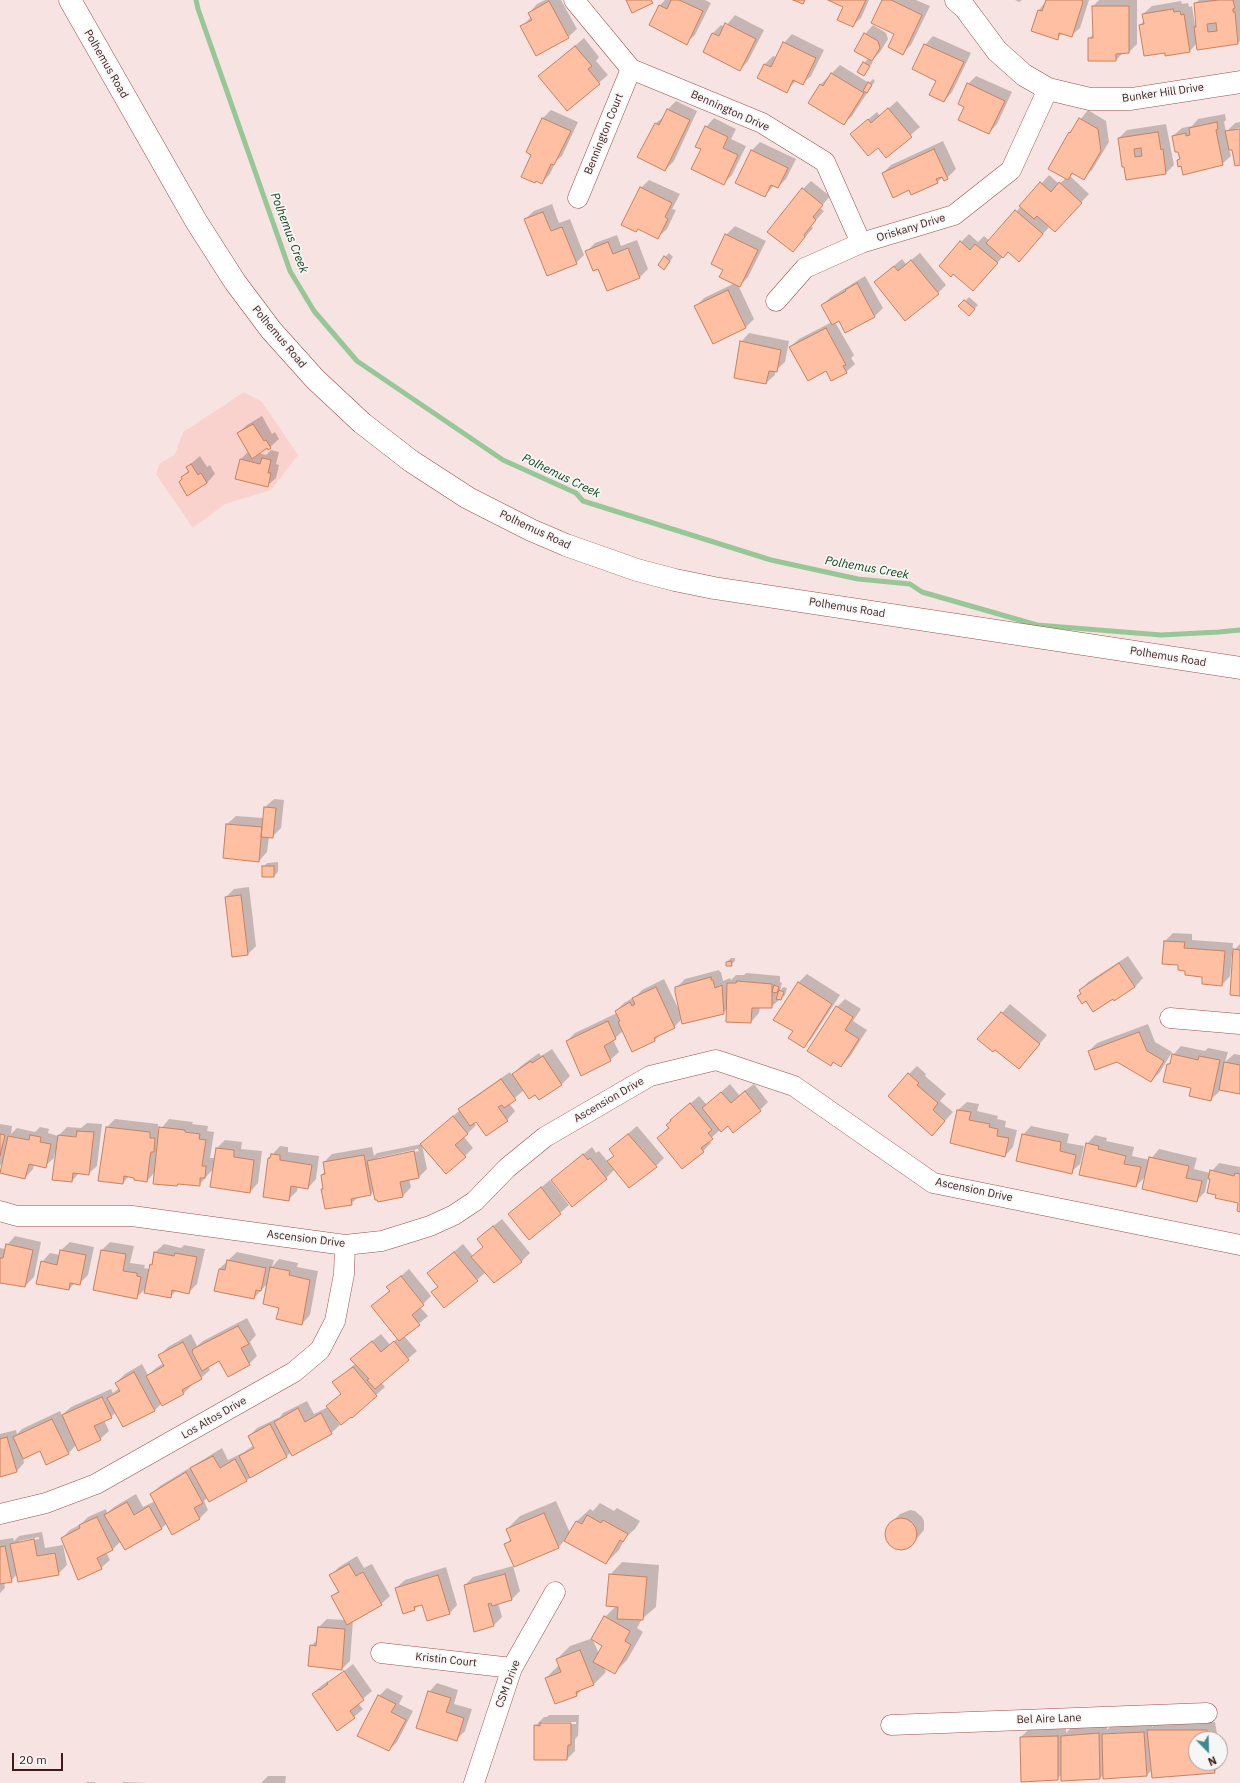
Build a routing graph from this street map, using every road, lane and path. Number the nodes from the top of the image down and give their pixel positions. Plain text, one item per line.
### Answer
1 (70, 0) edge
2 (574, 0) edge
3 (956, 0) edge
4 (630, 69) junction
5 (1240, 82) edge
6 (1048, 89) junction
7 (578, 198) dead end
8 (861, 243) junction
9 (776, 301) dead end
10 (1240, 668) edge
11 (1170, 1018) dead end
12 (1240, 1024) edge
13 (0, 1211) edge
14 (345, 1245) junction
15 (1240, 1245) edge
16 (0, 1514) edge
17 (555, 1592) dead end
18 (381, 1653) dead end
19 (512, 1668) junction
20 (1207, 1713) dead end
21 (891, 1725) dead end
22 (474, 1783) edge

1 - 10 main road, Polhemus Road
2 - 4 street, Bennington Drive
3 - 6 main road, Bunker Hill Drive
4 - 7 street, Bennington Court
4 - 8 street, Bennington Drive
5 - 6 main road, Bunker Hill Drive
6 - 8 street, Oriskany Drive
8 - 9 street, Oriskany Drive
11 - 12 street
13 - 14 street, Ascension Drive
14 - 15 street, Ascension Drive
14 - 16 street, Los Altos Drive
17 - 19 street, CSM Drive
18 - 19 street, Kristin Court
19 - 22 street, CSM Drive
20 - 21 street, Bel Aire Lane

